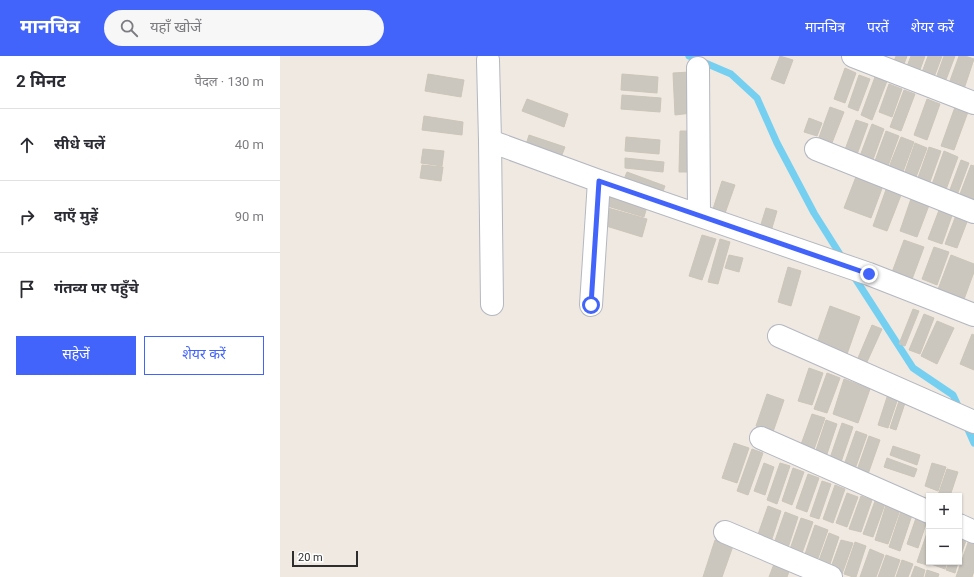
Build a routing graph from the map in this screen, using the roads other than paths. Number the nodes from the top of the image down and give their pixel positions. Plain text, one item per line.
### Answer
1 (853, 56) edge
2 (488, 60) dead end
3 (698, 68) dead end
4 (974, 103) edge
5 (490, 141) junction
6 (816, 149) dead end
7 (599, 181) junction
8 (974, 212) edge
9 (699, 215) junction
10 (492, 304) dead end
11 (591, 305) dead end
12 (974, 316) edge
13 (779, 336) dead end
14 (972, 421) edge
15 (761, 438) dead end
16 (926, 511) edge
17 (962, 526) edge
18 (725, 532) dead end
19 (974, 532) edge
20 (831, 577) edge

1 - 4 street
2 - 5 street
3 - 9 street
5 - 7 street
5 - 10 street
6 - 8 street
7 - 9 street
7 - 11 street
9 - 12 street
13 - 14 street
15 - 16 street
17 - 19 street
18 - 20 street

